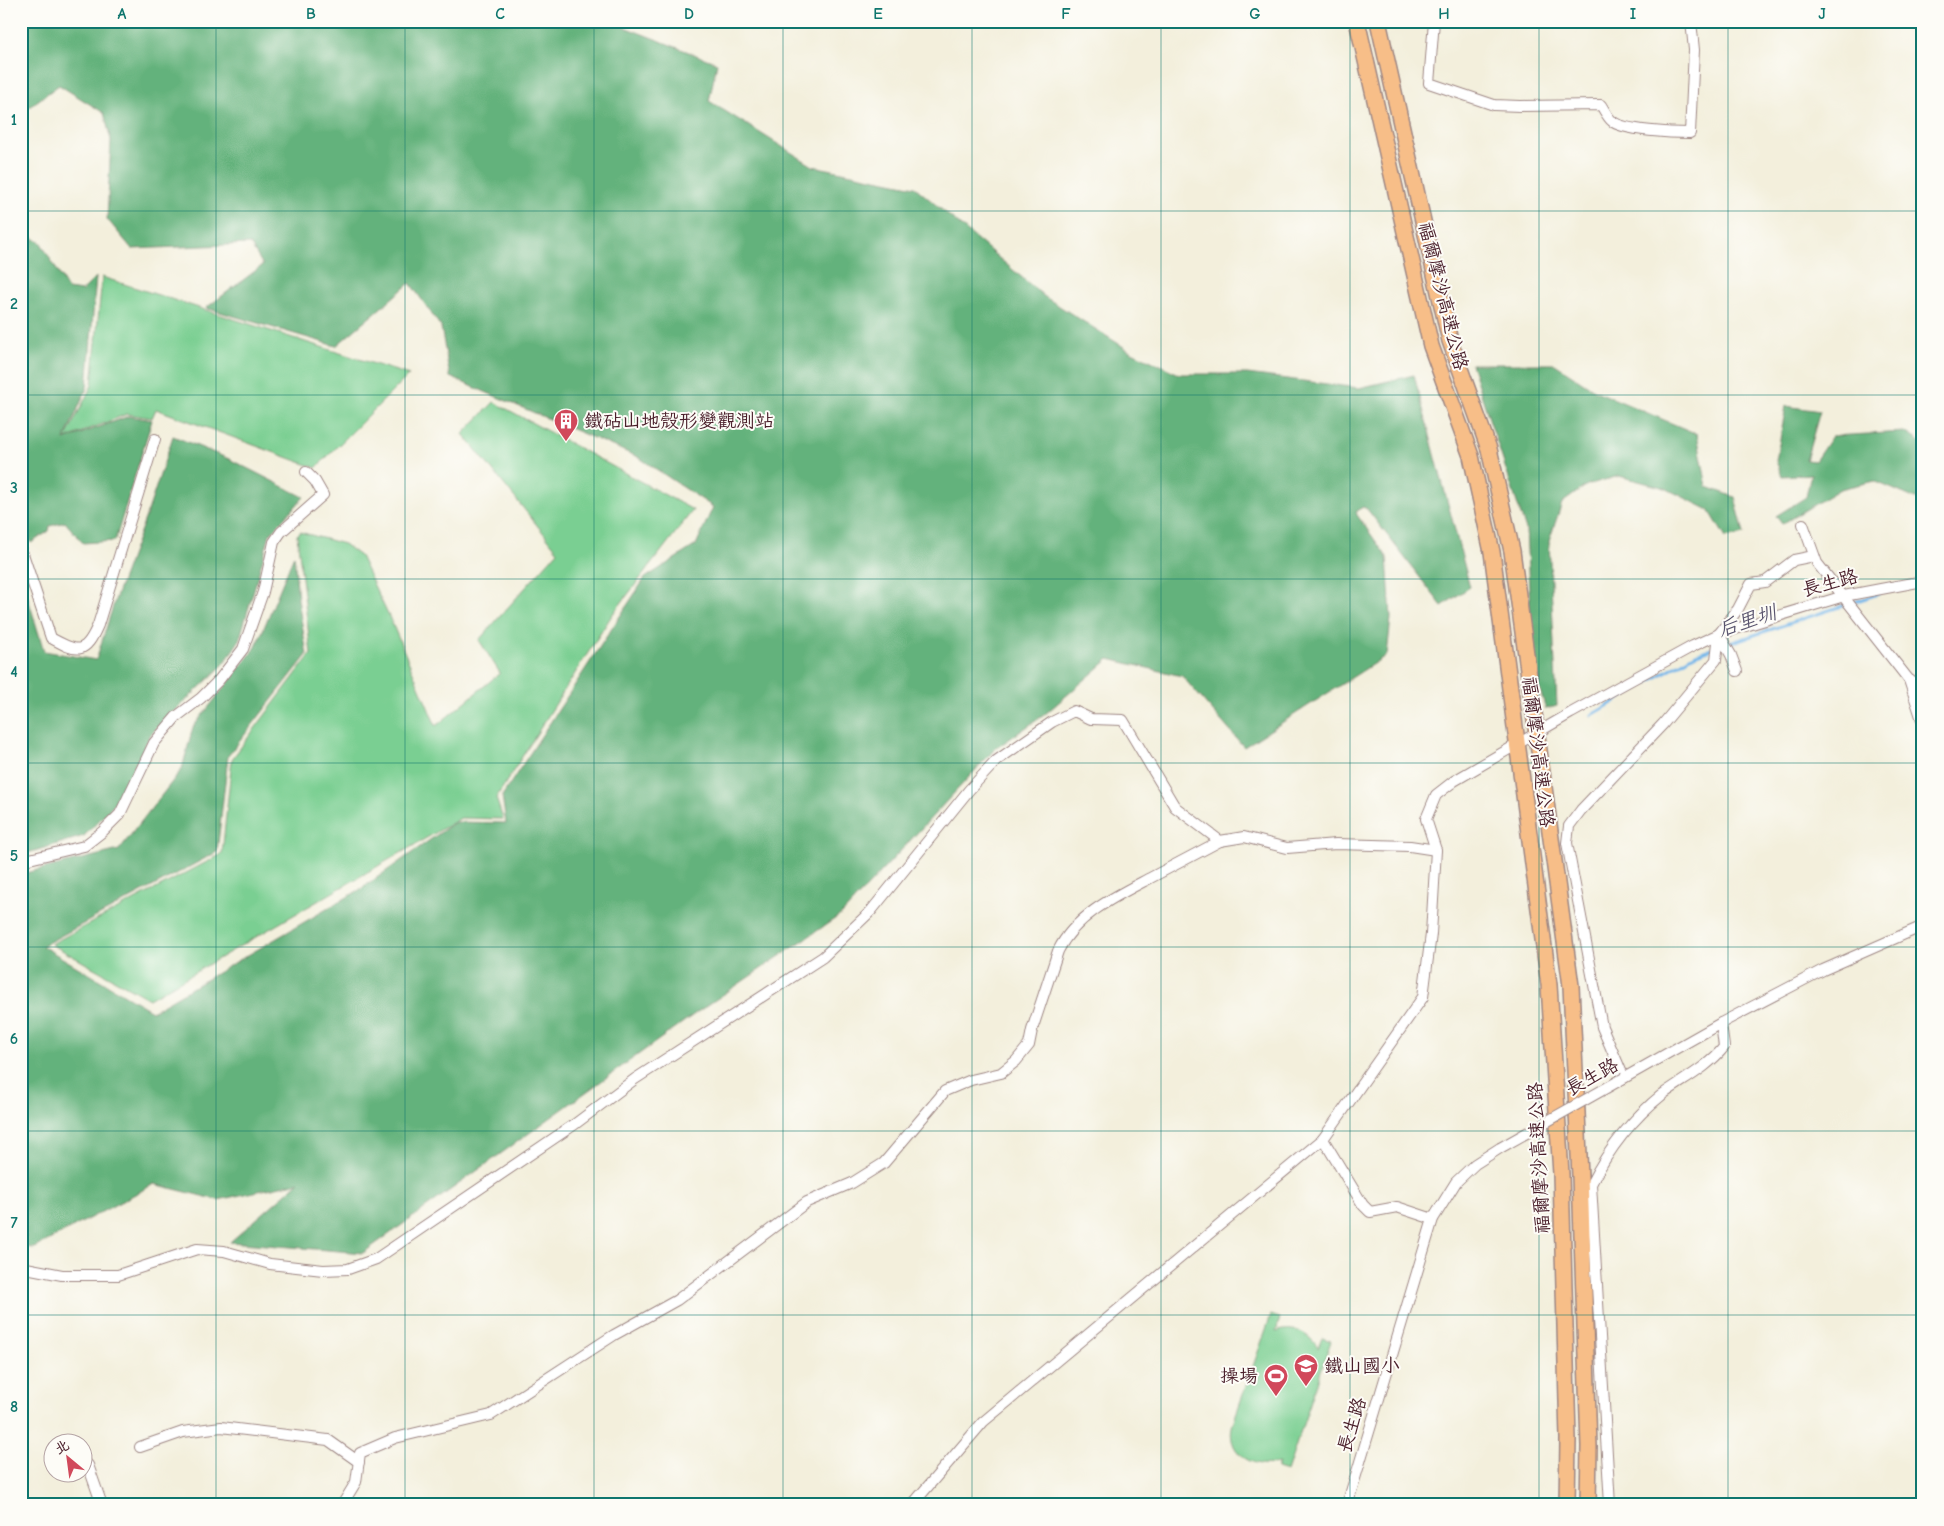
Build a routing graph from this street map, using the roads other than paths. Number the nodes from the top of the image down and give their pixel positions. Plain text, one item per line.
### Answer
1 (1357, 21) edge
2 (1378, 21) edge
3 (1434, 21) edge
4 (1691, 21) edge
5 (155, 439) dead end
6 (306, 472) dead end
7 (1803, 524) dead end
8 (21, 548) edge
9 (1814, 556) junction
10 (1923, 581) edge
11 (1844, 596) junction
12 (1719, 634) junction
13 (1737, 671) dead end
14 (1909, 680) junction
15 (1923, 686) edge
16 (1923, 723) edge
17 (1220, 841) junction
18 (1436, 850) junction
19 (21, 861) edge
20 (1923, 926) edge
21 (1721, 1023) junction
22 (1624, 1078) junction
23 (1323, 1139) junction
24 (1433, 1219) junction
25 (21, 1267) edge
26 (140, 1447) dead end
27 (359, 1462) junction
28 (92, 1476) edge
29 (102, 1505) edge
30 (342, 1505) edge
31 (912, 1505) edge
32 (1347, 1505) edge
33 (1567, 1505) edge
34 (1588, 1505) edge
35 (1610, 1505) edge

1 - 33 highway, 福爾摩沙高速公路
2 - 34 highway, 福爾摩沙高速公路
3 - 4 street
5 - 8 street
6 - 19 street
7 - 9 street
9 - 11 street
9 - 12 street
10 - 11 street, 長生路
11 - 12 street, 長生路
11 - 14 street
12 - 13 street
12 - 18 street, 長生路
12 - 22 street
14 - 15 street
14 - 16 street
17 - 18 street
17 - 25 street
17 - 27 street
18 - 23 street
20 - 21 street, 長生路
21 - 22 street, 長生路
21 - 35 street
22 - 24 street, 長生路, bridge
23 - 24 street
23 - 31 street
24 - 32 street, 長生路
26 - 27 street
27 - 30 street
28 - 29 street

